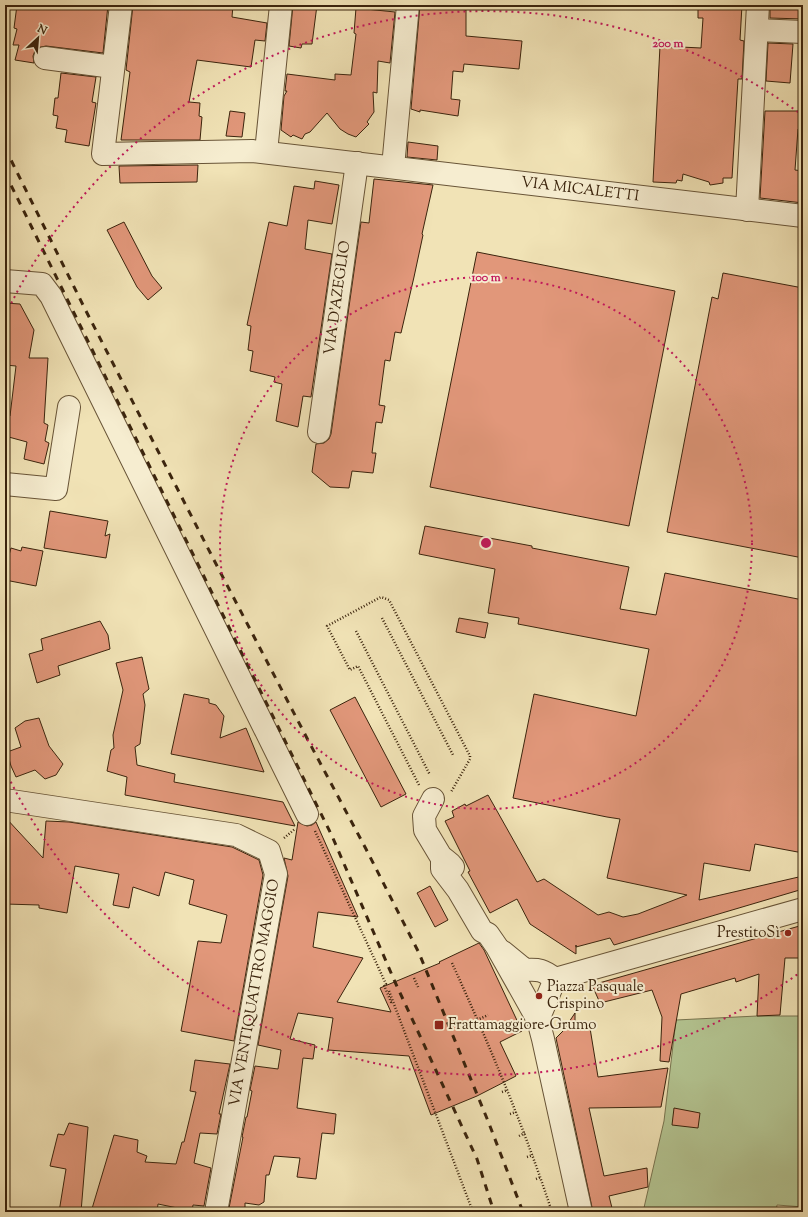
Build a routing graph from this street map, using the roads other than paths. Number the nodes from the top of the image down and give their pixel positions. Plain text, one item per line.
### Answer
1 (121, 5) edge
2 (280, 5) edge
3 (408, 5) edge
4 (758, 5) edge
5 (757, 30) junction
6 (803, 32) edge
7 (45, 58) dead end
8 (114, 67) junction
9 (266, 152) junction
10 (358, 163) junction
11 (393, 167) junction
12 (747, 210) junction
13 (803, 216) edge
14 (5, 281) edge
15 (69, 407) dead end
16 (320, 432) dead end
17 (5, 484) edge
18 (434, 795) road end
19 (5, 800) edge
20 (304, 824) road end
21 (803, 909) edge
22 (492, 940) junction
23 (555, 979) junction
24 (538, 1020) junction
25 (216, 1212) edge
26 (581, 1212) edge

1 - 8 street
2 - 9 street
3 - 11 street
4 - 5 street
5 - 6 street
5 - 12 street
7 - 8 street
8 - 9 street, VIA MICALETTI
9 - 10 street, VIA MICALETTI
10 - 11 street, VIA MICALETTI
10 - 16 street, VIA D'AZEGLIO
11 - 12 street, VIA MICALETTI
12 - 13 street, VIA MICALETTI
14 - 20 street
15 - 17 street
18 - 22 street
19 - 25 street, VIA VENTIQUATTRO MAGGIO
21 - 23 street
22 - 23 street
22 - 24 street
23 - 24 street
24 - 26 street

